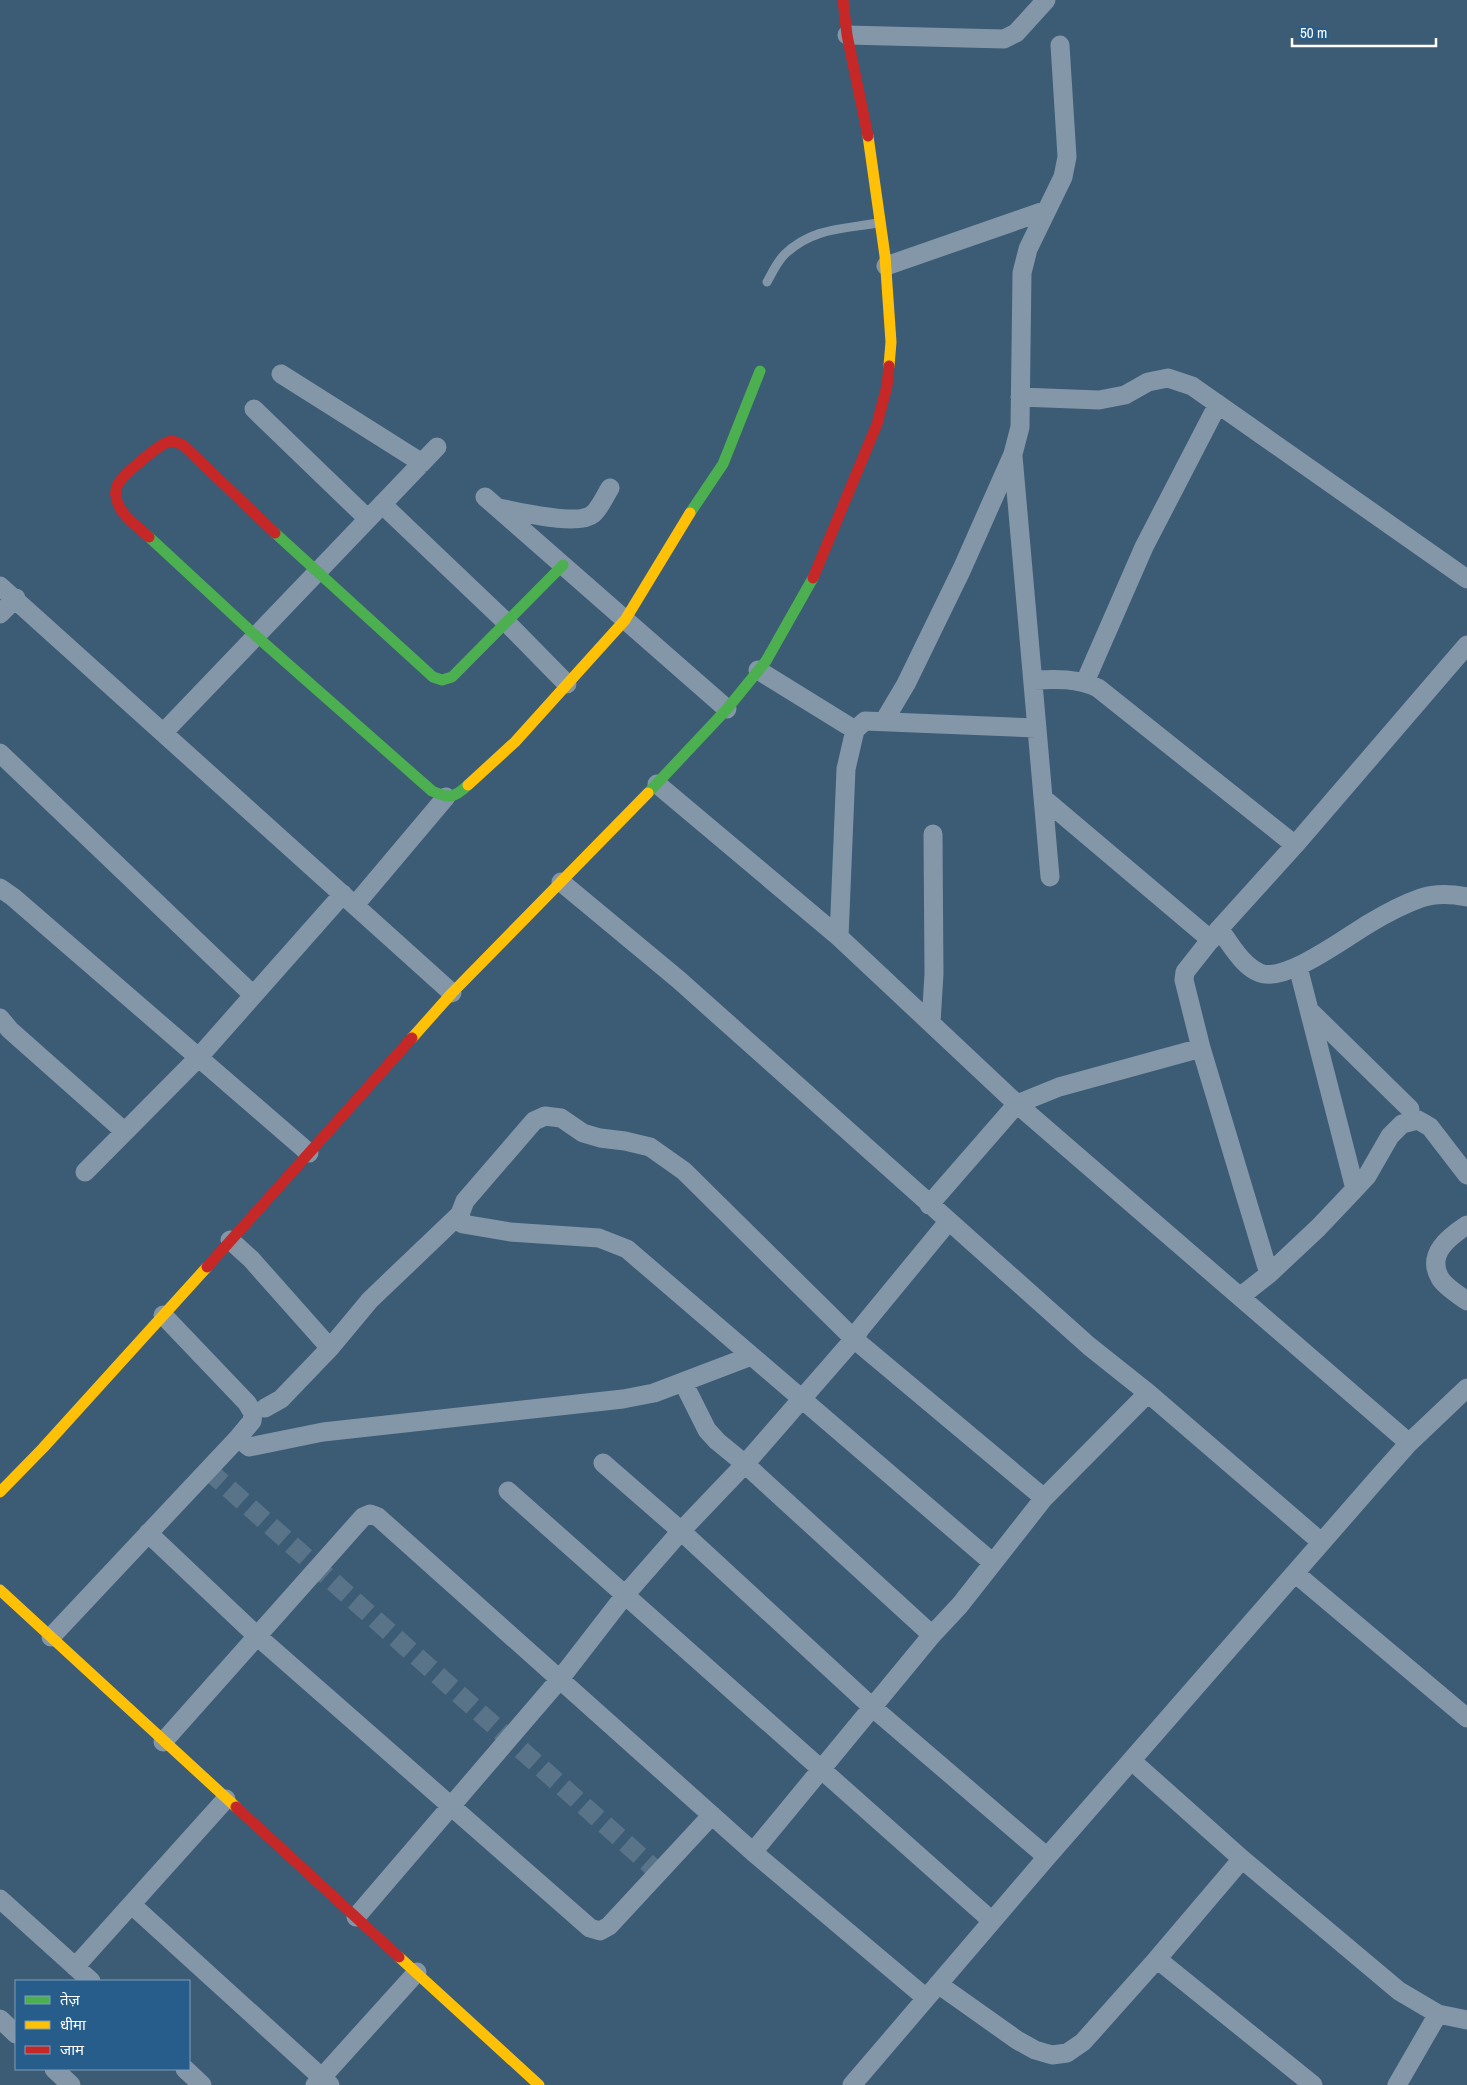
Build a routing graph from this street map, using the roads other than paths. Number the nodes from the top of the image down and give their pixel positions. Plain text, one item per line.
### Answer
1 (843, 0) edge
2 (1046, 0) edge
3 (847, 34) junction
4 (1060, 45) dead end
5 (1047, 210) junction
6 (881, 223) junction
7 (886, 266) junction
8 (767, 282) dead end
9 (760, 370) dead end
10 (281, 374) dead end
11 (1020, 397) junction
12 (1218, 404) junction
13 (254, 409) dead end
14 (437, 447) dead end
15 (1012, 454) junction
16 (422, 463) junction
17 (610, 488) dead end
18 (382, 504) junction
19 (368, 519) junction
20 (563, 565) junction
21 (317, 573) junction
22 (1467, 579) edge
23 (0, 586) edge
24 (16, 598) junction
25 (0, 614) edge
26 (625, 620) junction
27 (506, 622) junction
28 (256, 636) junction
29 (1467, 645) edge
30 (758, 670) junction
31 (1033, 680) junction
32 (1086, 682) junction
33 (567, 684) junction
34 (727, 709) junction
35 (884, 721) junction
36 (1036, 728) junction
37 (855, 730) junction
38 (163, 733) junction
39 (0, 753) edge
40 (657, 784) junction
41 (446, 798) junction
42 (1043, 798) junction
43 (933, 834) dead end
44 (1295, 845) junction
45 (1050, 877) dead end
46 (562, 882) junction
47 (0, 888) edge
48 (1467, 897) edge
49 (349, 900) junction
50 (1215, 934) junction
51 (839, 936) junction
52 (1298, 967) junction
53 (452, 993) junction
54 (253, 996) junction
55 (1309, 1010) junction
56 (0, 1018) edge
57 (931, 1023) junction
58 (1201, 1048) junction
59 (198, 1058) junction
60 (1018, 1104) junction
61 (1410, 1108) dead end
62 (125, 1132) junction
63 (310, 1153) junction
64 (86, 1172) dead end
65 (1467, 1176) edge
66 (1355, 1189) junction
67 (929, 1205) junction
68 (460, 1214) junction
69 (948, 1222) junction
70 (1467, 1225) edge
71 (230, 1240) junction
72 (1269, 1274) junction
73 (1241, 1296) junction
74 (1467, 1301) edge
75 (163, 1315) junction
76 (854, 1339) junction
77 (330, 1348) junction
78 (751, 1356) junction
79 (683, 1382) junction
80 (1467, 1388) edge
81 (1148, 1393) junction
82 (802, 1400) junction
83 (265, 1408) dead end
84 (238, 1438) junction
85 (1410, 1443) junction
86 (603, 1463) dead end
87 (745, 1464) junction
88 (508, 1491) dead end
89 (0, 1492) edge
90 (1044, 1498) junction
91 (681, 1530) junction
92 (148, 1533) junction
93 (1321, 1542) junction
94 (993, 1563) junction
95 (1296, 1574) junction
96 (0, 1590) edge
97 (625, 1595) junction
98 (932, 1634) junction
99 (257, 1636) junction
100 (51, 1637) junction
101 (560, 1679) junction
102 (872, 1707) junction
103 (1467, 1718) edge
104 (163, 1742) junction
105 (1132, 1761) junction
106 (822, 1770) junction
107 (226, 1799) junction
108 (451, 1806) junction
109 (712, 1816) junction
110 (753, 1852) junction
111 (1047, 1857) junction
112 (1242, 1859) junction
113 (0, 1898) edge
114 (132, 1905) junction
115 (356, 1917) junction
116 (992, 1921) junction
117 (1157, 1959) junction
118 (76, 1967) junction
119 (417, 1972) junction
120 (90, 1980) edge
121 (938, 1984) junction
122 (926, 1998) junction
123 (1438, 2014) junction
124 (0, 2019) edge
125 (1467, 2020) edge
126 (15, 2033) edge
127 (55, 2070) edge
128 (187, 2070) edge
129 (322, 2082) edge
130 (71, 2085) edge
131 (202, 2085) edge
132 (539, 2085) edge
133 (852, 2085) edge
134 (1313, 2085) edge
135 (1397, 2085) edge

1 - 3 street
2 - 3 street
3 - 6 street
4 - 5 street
5 - 7 street
5 - 11 street
6 - 7 street
6 - 8 lane
7 - 30 street
9 - 26 street
10 - 16 street
11 - 12 street
11 - 15 street
12 - 22 street
12 - 32 street
13 - 19 street
14 - 16 street
15 - 31 street
15 - 35 street
16 - 18 street
17 - 20 street
18 - 19 street
18 - 27 street
19 - 21 street
20 - 26 street
20 - 27 street
21 - 27 street
21 - 28 street
21 - 28 street
23 - 24 street
24 - 25 street
24 - 38 street
26 - 33 street
26 - 34 street
27 - 33 street
28 - 38 street
28 - 41 street
29 - 44 street
30 - 34 street
30 - 37 street
31 - 32 street
31 - 36 street
32 - 44 street
33 - 41 street
34 - 40 street
35 - 36 street
35 - 37 street
36 - 42 street
37 - 51 street
38 - 49 street
39 - 54 street
40 - 46 street
40 - 51 street
41 - 49 street
42 - 45 street
42 - 50 street
43 - 57 street
44 - 50 street
46 - 53 street
46 - 67 street
47 - 59 street
48 - 52 street
49 - 53 street
49 - 54 street
50 - 52 street
50 - 58 street
51 - 57 street
52 - 55 street
53 - 63 street
54 - 59 street
55 - 61 street
55 - 66 street
56 - 62 street
57 - 60 street
58 - 60 street
58 - 72 street
59 - 62 street
59 - 63 street
60 - 67 street
60 - 73 street
62 - 64 street
63 - 71 street
65 - 66 street
66 - 72 street
67 - 69 street
68 - 76 street
68 - 77 street
68 - 78 street
69 - 76 street
69 - 81 street
70 - 74 street
71 - 75 street
71 - 77 street
72 - 73 street
73 - 85 street
75 - 84 street
75 - 89 street
76 - 82 street
76 - 90 street
77 - 83 street
78 - 79 street
78 - 82 street
79 - 84 street
79 - 87 street
80 - 85 street
81 - 90 street
81 - 93 street
82 - 87 street
82 - 94 street
84 - 92 street
85 - 93 street
86 - 91 street
87 - 91 street
87 - 98 street
88 - 97 street
90 - 94 street
91 - 97 street
91 - 102 street
92 - 99 street
92 - 100 street
93 - 95 street
94 - 98 street
95 - 103 street
95 - 105 street
96 - 100 street
97 - 101 street
97 - 106 street
98 - 102 street
99 - 101 street
99 - 104 street
99 - 108 street
100 - 104 street
101 - 108 street
101 - 109 street
102 - 106 street
102 - 111 street
104 - 107 street
105 - 111 street
105 - 112 street
106 - 110 street
106 - 116 street
107 - 114 street
107 - 115 street
108 - 109 street
108 - 115 street
109 - 110 street
110 - 122 street
111 - 116 street
112 - 117 street
112 - 123 street
113 - 118 street
114 - 118 street
114 - 129 street
115 - 119 street
116 - 121 street
117 - 121 street
117 - 134 street
118 - 120 street
119 - 129 street
119 - 132 street
121 - 122 street
122 - 133 street
123 - 125 street
123 - 135 street
124 - 126 street
127 - 130 street
128 - 131 street

